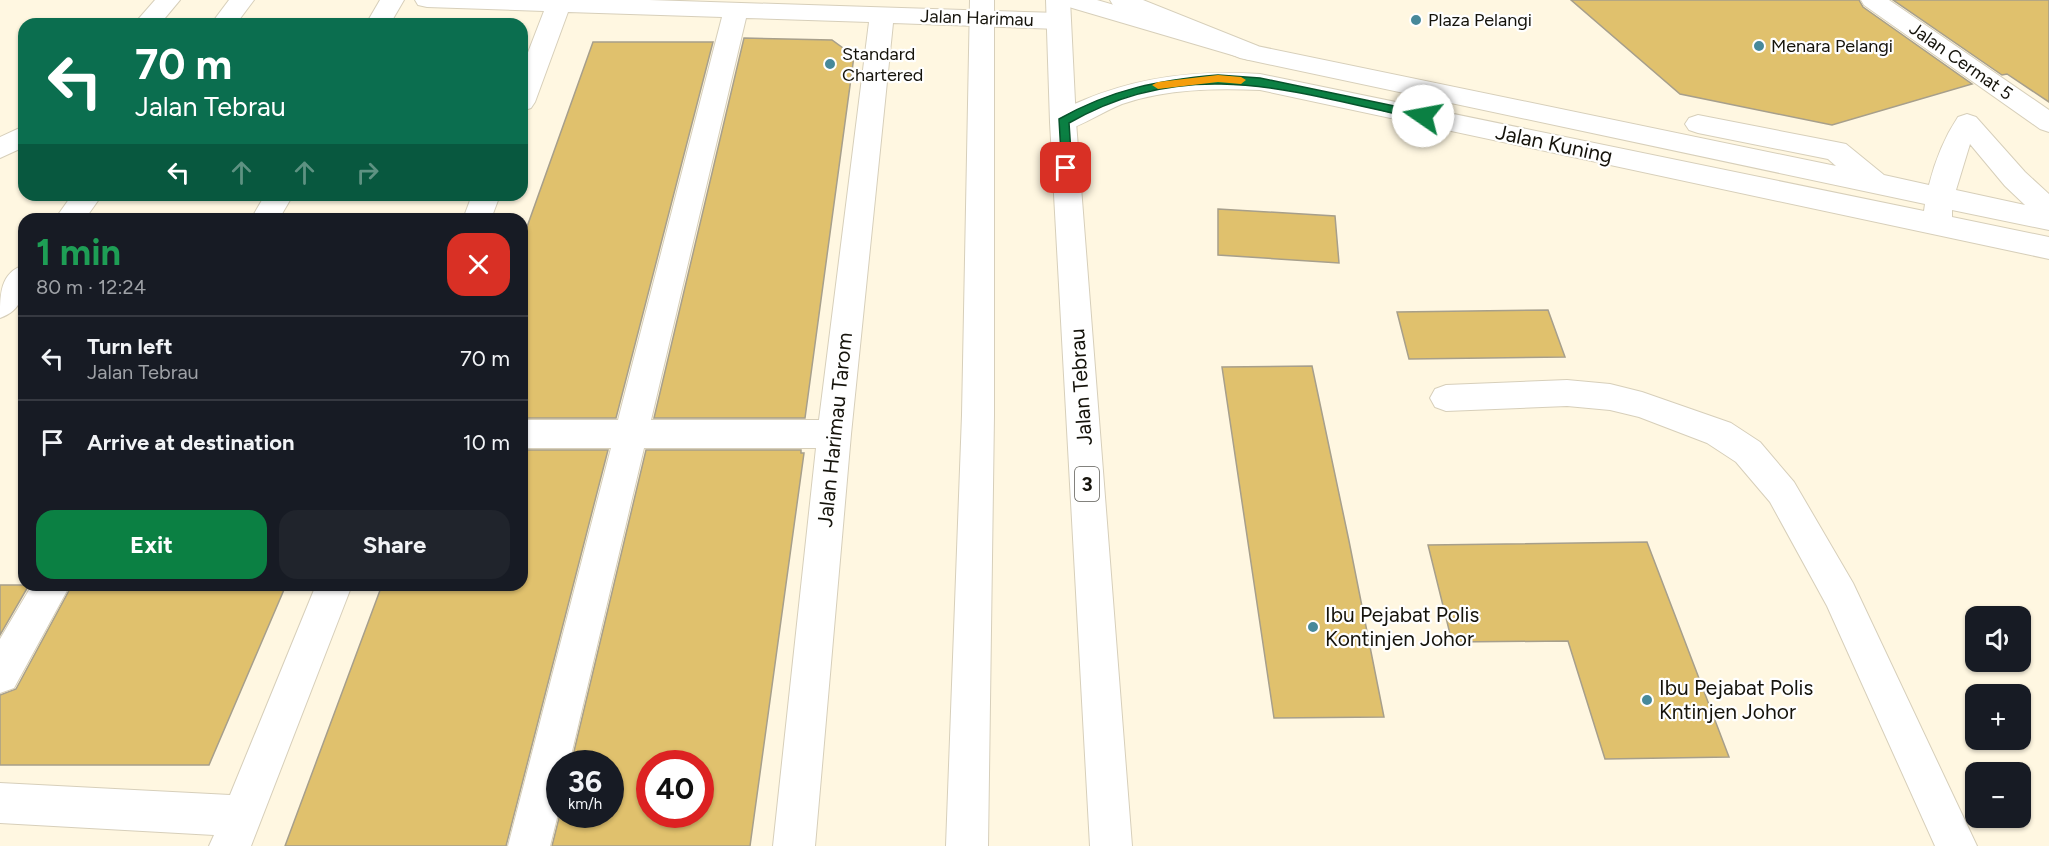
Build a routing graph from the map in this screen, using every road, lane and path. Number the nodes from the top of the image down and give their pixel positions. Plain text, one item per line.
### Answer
1 (168, 0) edge
2 (242, 0) edge
3 (392, 0) edge
4 (427, 0) edge
5 (1122, 0) edge
6 (1873, 0) edge
7 (559, 4) junction
8 (1063, 7) edge
9 (982, 9) edge
10 (736, 10) junction
11 (882, 15) junction
12 (152, 18) edge
13 (228, 18) edge
14 (382, 18) edge
15 (1249, 52) junction
16 (528, 86) edge
17 (1063, 122) junction
18 (2049, 123) edge
19 (18, 138) edge
20 (0, 149) edge
21 (83, 201) edge
22 (1938, 211) junction
23 (2049, 211) edge
24 (74, 213) edge
25 (2049, 220) edge
26 (2049, 248) edge
27 (18, 284) edge
28 (0, 306) edge
29 (1446, 398) dead end
30 (528, 434) edge
31 (631, 434) junction
32 (834, 434) junction
33 (49, 591) edge
34 (332, 591) edge
35 (0, 675) edge
36 (0, 803) edge
37 (236, 831) edge
38 (528, 846) edge
39 (794, 846) edge
40 (968, 846) edge
41 (1111, 846) edge
42 (1956, 846) edge

1 - 12 main road
2 - 13 main road
3 - 14 main road
4 - 7 main road, Jalan Harimau
5 - 15 main road
6 - 18 main road, Jalan Cermat 5
7 - 10 main road, Jalan Harimau
7 - 16 main road
8 - 9 main road, Jalan Harimau
8 - 15 main road, Jalan Kuning
8 - 17 main road, Jalan Tebrau / 3
9 - 11 main road, Jalan Harimau
9 - 40 main road
10 - 11 main road, Jalan Harimau
10 - 31 main road
11 - 32 main road, Jalan Harimau Tarom
15 - 22 main road, Jalan Kuning
17 - 22 main road, Jalan Kuning
17 - 41 main road, Jalan Tebrau / 3
19 - 20 main road
21 - 24 main road
22 - 23 main road
22 - 25 main road, Jalan Kuning
22 - 26 main road, Jalan Kuning
27 - 28 main road
29 - 42 main road
30 - 31 main road
31 - 32 main road
31 - 38 main road
32 - 39 main road, Jalan Harimau Tarom
33 - 35 main road
34 - 37 main road
36 - 37 main road

